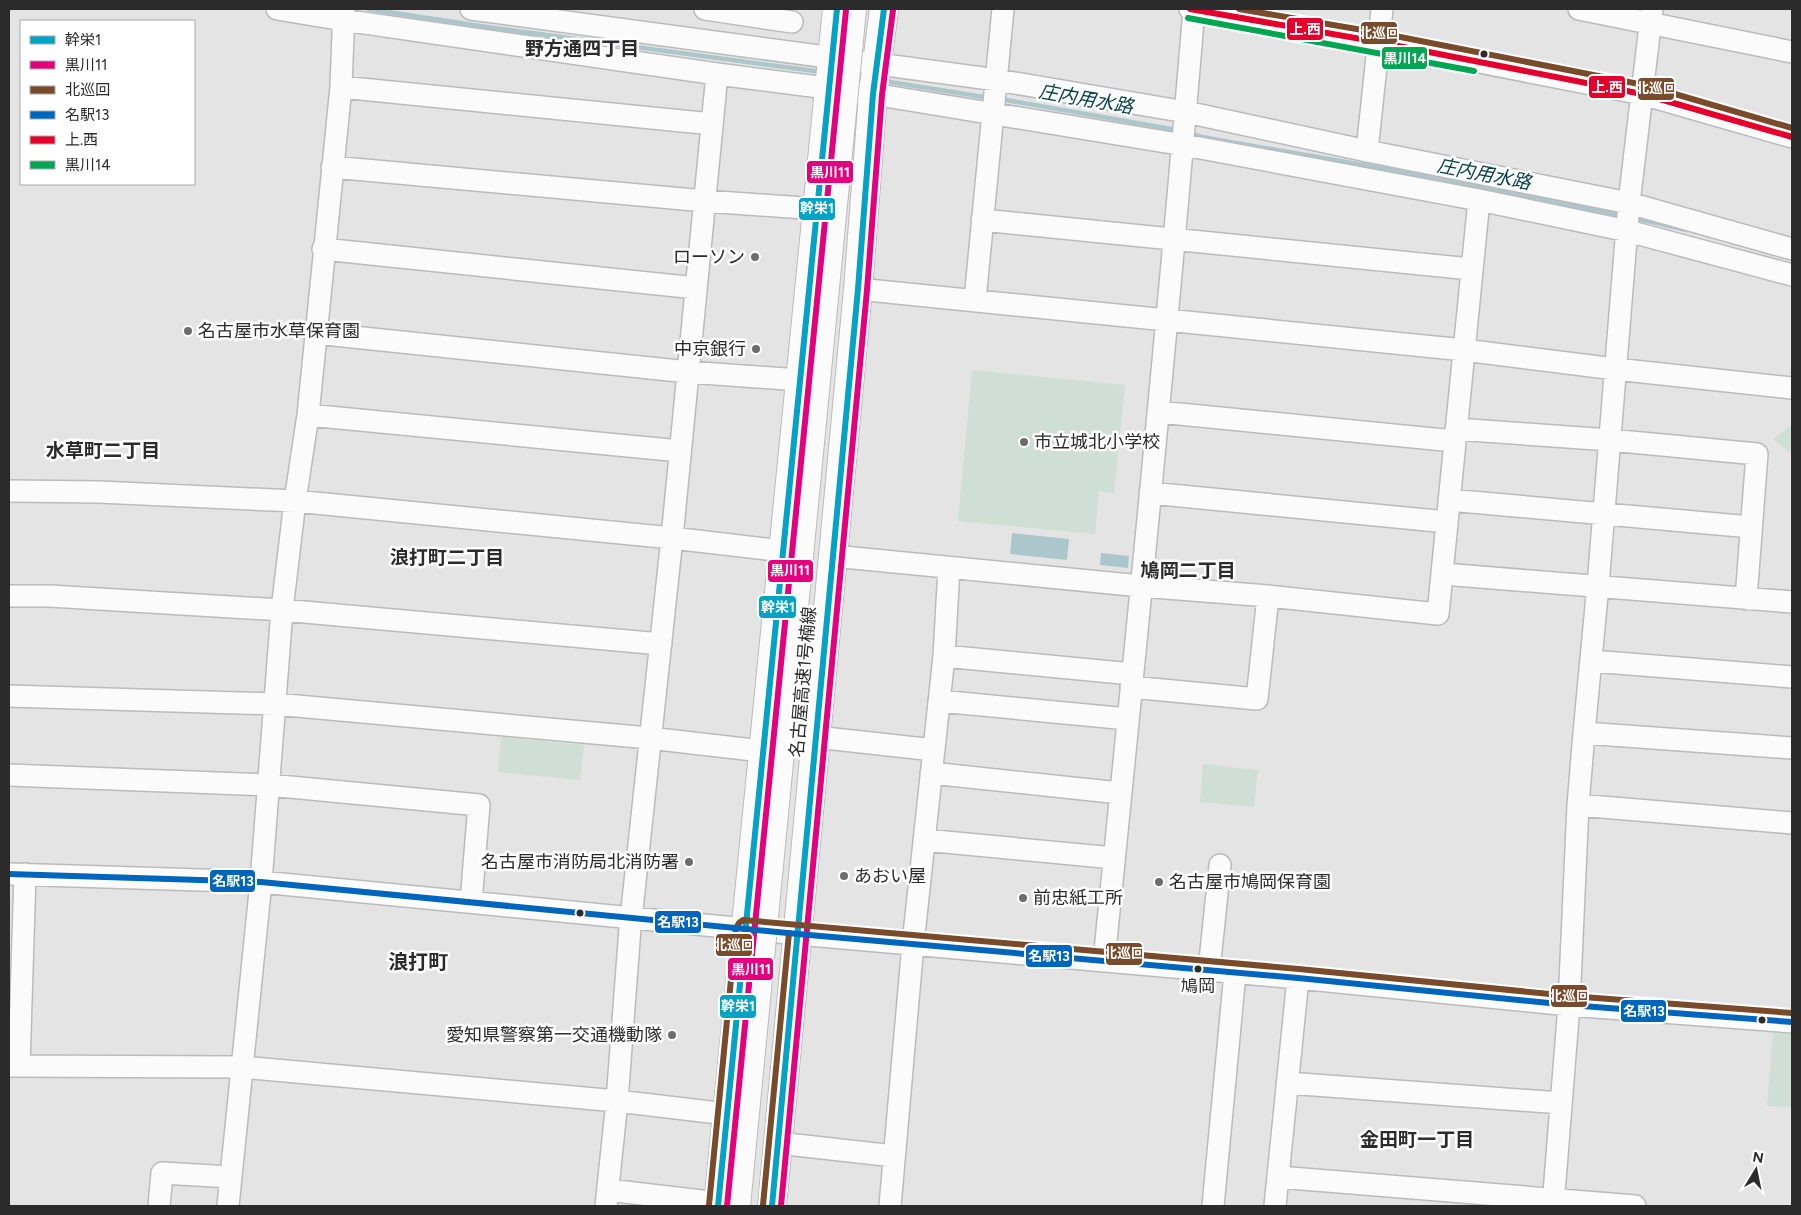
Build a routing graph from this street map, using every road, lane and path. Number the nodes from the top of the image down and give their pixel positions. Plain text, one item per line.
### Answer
1 (277, 9) edge
2 (472, 9) edge
3 (705, 9) edge
4 (837, 9) edge
5 (852, 9) edge
6 (865, 9) edge
7 (884, 9) edge
8 (1003, 9) edge
9 (1193, 9) edge
10 (1382, 9) edge
11 (1579, 9) edge
12 (343, 14) edge
13 (792, 15) edge
14 (1651, 16) edge
15 (591, 17) edge
16 (1378, 42) junction
17 (788, 52) junction
18 (1792, 52) edge
19 (823, 56) junction
20 (877, 63) junction
21 (717, 74) junction
22 (341, 87) junction
23 (820, 88) junction
24 (873, 94) junction
25 (1642, 94) junction
26 (995, 98) junction
27 (712, 124) junction
28 (1185, 129) junction
29 (1792, 137) edge
30 (1366, 151) junction
31 (332, 167) junction
32 (1479, 200) junction
33 (705, 201) junction
34 (818, 209) junction
35 (1629, 216) junction
36 (982, 220) junction
37 (1174, 239) junction
38 (324, 249) junction
39 (1792, 249) edge
40 (1471, 269) junction
41 (1792, 275) edge
42 (696, 288) junction
43 (858, 289) junction
44 (975, 300) junction
45 (1166, 319) junction
46 (315, 333) junction
47 (1464, 350) junction
48 (1615, 369) junction
49 (688, 372) junction
50 (800, 380) junction
51 (1792, 388) edge
52 (1159, 412) junction
53 (308, 415) junction
54 (1455, 435) junction
55 (1610, 440) junction
56 (680, 451) junction
57 (9, 491) edge
58 (1150, 493) junction
59 (1449, 500) junction
60 (294, 501) junction
61 (1604, 514) junction
62 (1447, 522) junction
63 (1751, 527) junction
64 (672, 538) junction
65 (783, 551) junction
66 (834, 556) junction
67 (949, 568) junction
68 (1443, 574) junction
69 (1598, 585) junction
70 (1141, 586) junction
71 (9, 596) edge
72 (1268, 596) junction
73 (1746, 598) junction
74 (1792, 602) edge
75 (282, 610) junction
76 (661, 644) junction
77 (944, 656) junction
78 (1592, 661) junction
79 (1792, 677) edge
80 (1131, 681) junction
81 (9, 696) edge
82 (939, 701) junction
83 (275, 704) junction
84 (1128, 719) junction
85 (1584, 733) junction
86 (650, 738) junction
87 (816, 738) junction
88 (1792, 748) edge
89 (934, 750) junction
90 (762, 751) junction
91 (931, 773) junction
92 (9, 775) edge
93 (269, 785) junction
94 (1120, 792) junction
95 (1578, 805) junction
96 (1792, 823) edge
97 (924, 840) junction
98 (1114, 858) junction
99 (1220, 865) dead end
100 (17, 874) edge
101 (261, 882) junction
102 (471, 902) junction
103 (631, 918) junction
104 (745, 929) junction
105 (798, 934) junction
106 (913, 944) junction
107 (1104, 961) junction
108 (1209, 970) junction
109 (1234, 973) junction
110 (1298, 978) junction
111 (1569, 1005) junction
112 (1792, 1022) edge
113 (14, 1066) edge
114 (242, 1067) junction
115 (1287, 1083) junction
116 (617, 1101) junction
117 (1561, 1103) junction
118 (727, 1114) junction
119 (778, 1143) junction
120 (894, 1156) junction
121 (231, 1177) junction
122 (1278, 1177) junction
123 (607, 1198) edge
124 (1553, 1202) edge
125 (724, 1205) edge
126 (159, 1206) edge
127 (228, 1206) edge
128 (754, 1206) edge
129 (772, 1206) edge
130 (890, 1206) edge
131 (1214, 1206) edge
132 (1275, 1206) edge
133 (1635, 1206) edge

1 - 12 street
2 - 15 street
3 - 13 street
4 - 19 highway
5 - 125 highway, 名古屋高速1号楠線, bridge
6 - 128 highway, 名古屋高速1号楠線
7 - 20 highway
8 - 26 street
9 - 16 street
9 - 28 street
10 - 16 street
11 - 14 street
12 - 21 street
12 - 22 street
13 - 17 street
14 - 18 street
14 - 25 street
15 - 17 street
16 - 25 street
16 - 30 street
17 - 19 street
19 - 20 street
19 - 23 highway
20 - 24 highway
20 - 26 street
21 - 23 street
21 - 27 street
22 - 27 street
22 - 31 street
23 - 24 street
23 - 34 highway
24 - 26 street
24 - 43 highway
25 - 29 street
25 - 35 street
26 - 28 street
26 - 28 street
26 - 36 street
27 - 33 street
28 - 30 street
28 - 32 street
28 - 37 street
30 - 35 street
31 - 33 street
31 - 38 street
32 - 35 street
32 - 40 street
33 - 34 street
33 - 42 street
34 - 50 highway
35 - 39 street
35 - 41 street
35 - 48 street
36 - 37 street
36 - 44 street
37 - 40 street
37 - 45 street
38 - 42 street
38 - 46 street
40 - 47 street
42 - 49 street
43 - 44 street
43 - 66 highway
44 - 45 street
45 - 47 street
45 - 52 street
46 - 49 street
46 - 53 street
47 - 48 street
47 - 54 street
48 - 51 street
48 - 55 street
49 - 50 street
49 - 56 street
50 - 65 highway
52 - 54 street
52 - 58 street
53 - 56 street
53 - 60 street
54 - 55 street
54 - 59 street
55 - 61 street
55 - 63 street
56 - 64 street
57 - 60 street
58 - 62 street
58 - 70 street
59 - 61 street
59 - 62 street
60 - 64 street
60 - 75 street
61 - 63 street
61 - 69 street
62 - 68 street
63 - 73 street
64 - 65 street
64 - 76 street
65 - 90 highway
66 - 67 street
66 - 87 highway
67 - 70 street
67 - 77 street
68 - 69 street
68 - 72 street
69 - 73 street
69 - 78 street
70 - 72 street
70 - 80 street
71 - 75 street
72 - 80 street
73 - 74 street
75 - 76 street
75 - 83 street
76 - 86 street
77 - 80 street
77 - 82 street
78 - 79 street
78 - 85 street
80 - 84 street
81 - 83 street
82 - 84 street
82 - 89 street
83 - 86 street
83 - 93 street
84 - 94 street
85 - 88 street
85 - 95 street
86 - 90 street
86 - 103 street
87 - 89 street
87 - 105 highway
89 - 91 street
90 - 104 highway
91 - 94 street
91 - 97 street
92 - 93 street
93 - 101 street
93 - 102 street
94 - 98 street
95 - 96 street
95 - 111 street
97 - 98 street
97 - 106 street
98 - 107 street
99 - 108 street
100 - 101 street
100 - 113 street
101 - 102 street
101 - 114 street
102 - 103 street
103 - 104 street
103 - 116 street
104 - 105 street
104 - 118 highway
105 - 106 street
105 - 119 highway
106 - 107 street
106 - 120 street
107 - 108 street
108 - 109 street
109 - 110 street
109 - 131 street
110 - 111 street
110 - 115 street
111 - 112 street
111 - 117 street
113 - 114 street
114 - 116 street
114 - 121 street
115 - 117 street
115 - 122 street
116 - 118 street
116 - 123 street
117 - 124 street
118 - 125 highway
119 - 120 street
119 - 129 highway
120 - 130 street
121 - 126 street
121 - 127 street
122 - 124 street
122 - 132 street
123 - 125 street
124 - 133 street

